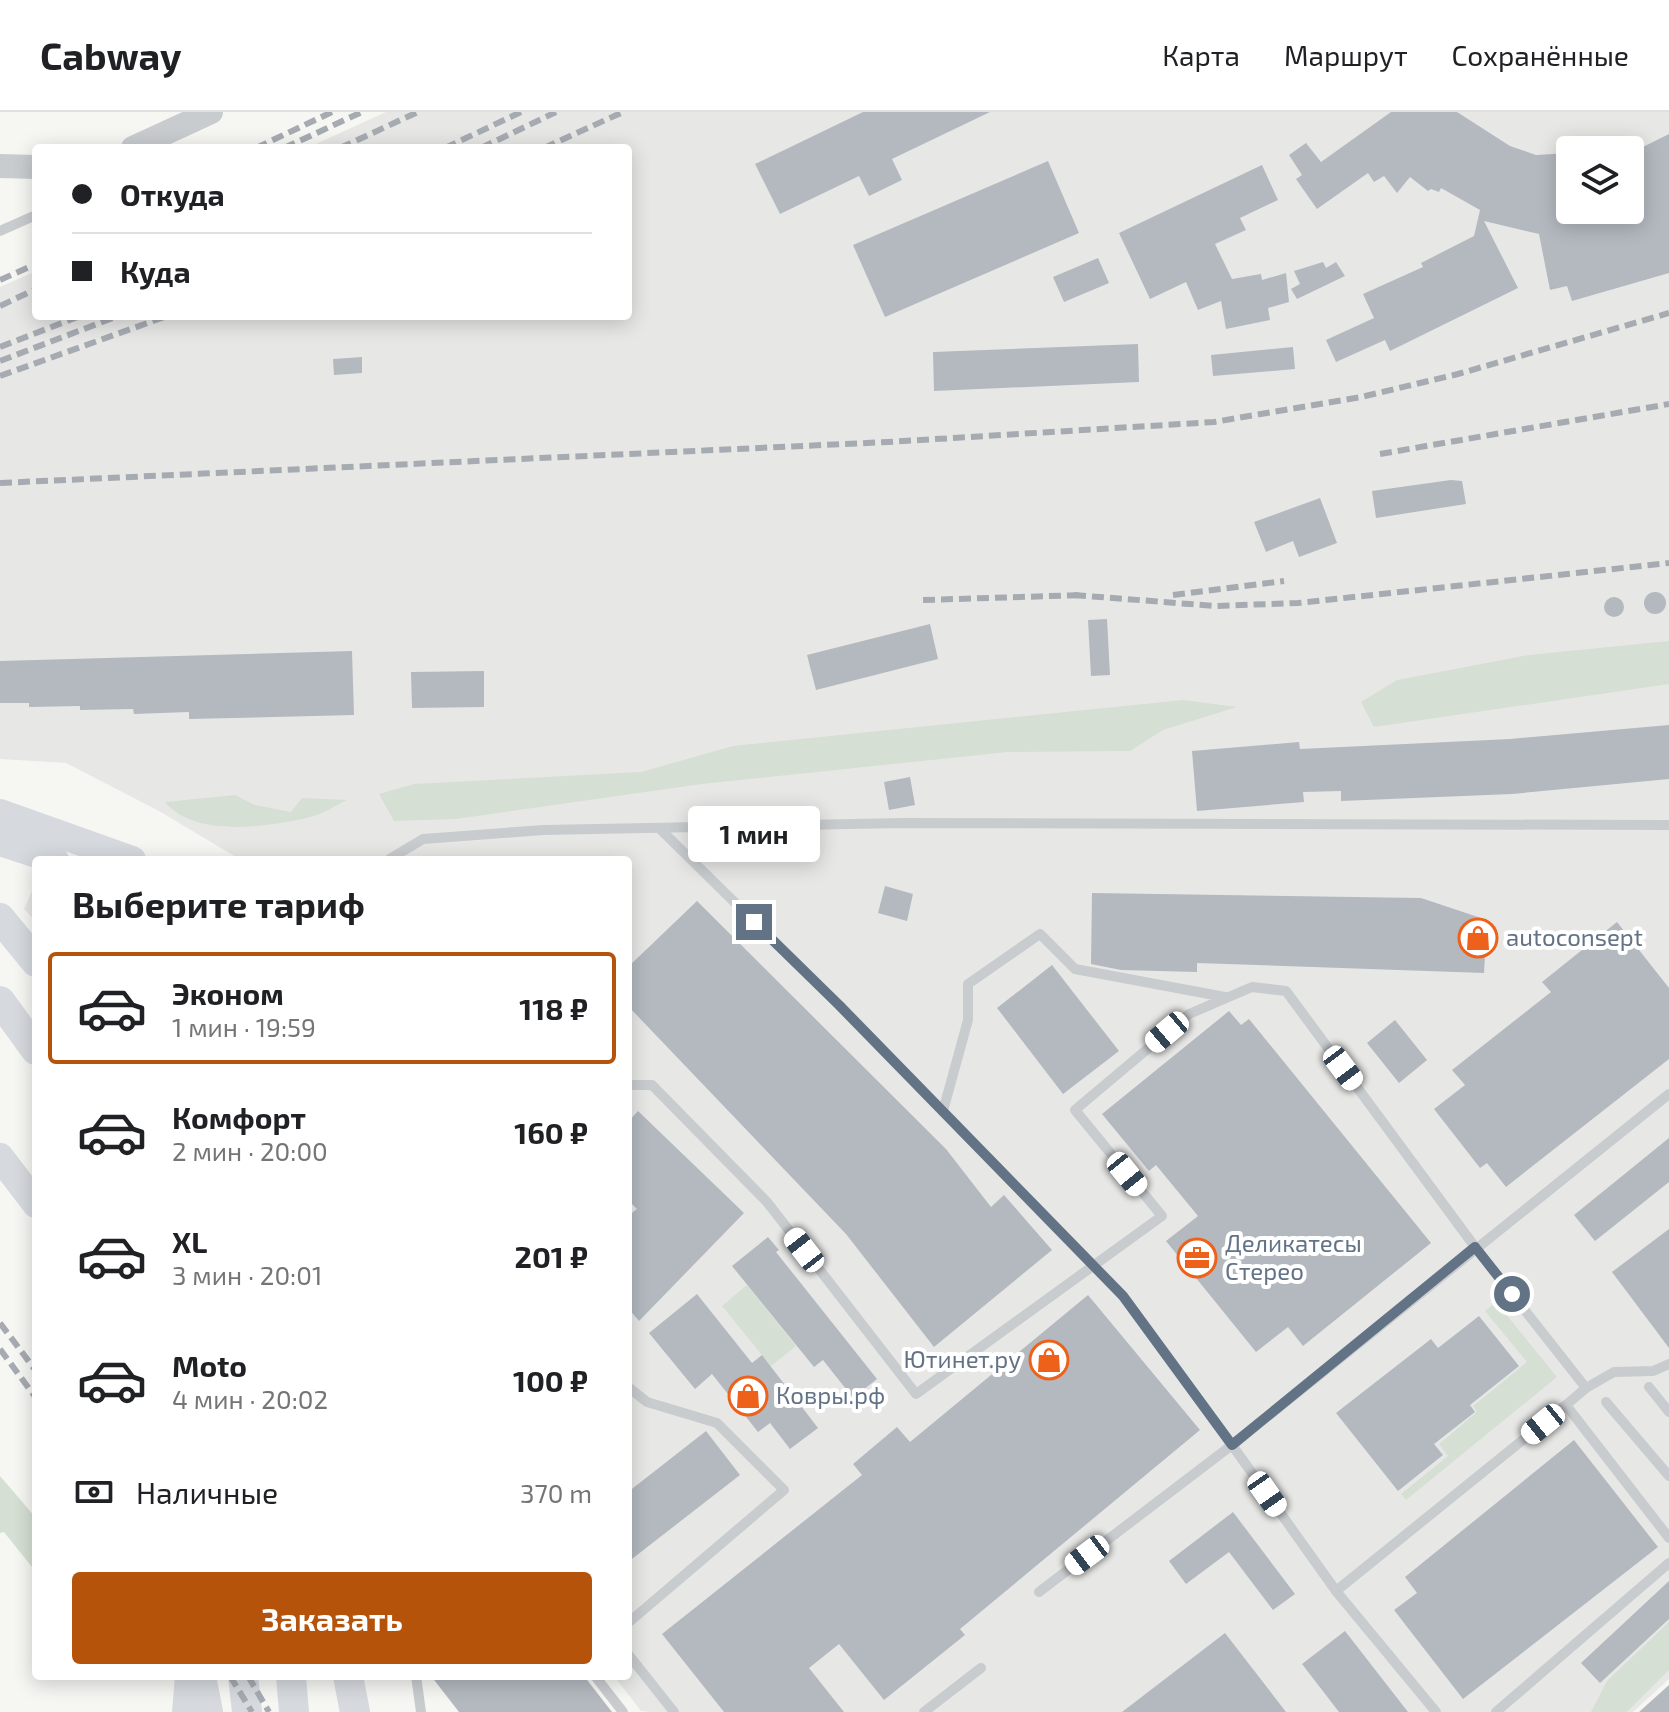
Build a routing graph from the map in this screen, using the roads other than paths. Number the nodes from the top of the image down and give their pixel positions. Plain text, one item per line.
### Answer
1 (211, 112) edge
2 (142, 144) edge
3 (0, 166) edge
4 (32, 167) edge
5 (32, 217) edge
6 (0, 231) edge
7 (0, 813) edge
8 (1669, 825) edge
9 (659, 828) junction
10 (0, 842) edge
11 (43, 856) edge
12 (121, 856) edge
13 (396, 856) edge
14 (0, 918) edge
15 (32, 957) edge
16 (1227, 997) junction
17 (6, 1008) edge
18 (32, 1044) edge
19 (32, 1063) edge
20 (632, 1085) edge
21 (1669, 1094) edge
22 (943, 1111) junction
23 (0, 1157) edge
24 (32, 1199) edge
25 (1475, 1247) junction
26 (1095, 1268) junction
27 (1669, 1364) edge
28 (1649, 1387) dead end
29 (1586, 1388) junction
30 (632, 1390) edge
31 (1606, 1402) dead end
32 (1566, 1405) junction
33 (1669, 1412) edge
34 (1232, 1445) junction
35 (1669, 1476) edge
36 (1669, 1538) edge
37 (1669, 1563) edge
38 (1336, 1591) junction
39 (1039, 1592) dead end
40 (632, 1620) edge
41 (632, 1659) edge
42 (981, 1668) dead end
43 (190, 1680) edge
44 (203, 1680) edge
45 (243, 1680) edge
46 (291, 1680) edge
47 (417, 1680) edge
48 (598, 1680) edge
49 (187, 1712) edge
50 (209, 1712) edge
51 (247, 1712) edge
52 (294, 1712) edge
53 (421, 1712) edge
54 (623, 1712) edge
55 (674, 1712) edge
56 (924, 1712) edge
57 (1436, 1712) edge
58 (1496, 1712) edge

1 - 2 street
3 - 4 street
5 - 6 lane
7 - 12 main road
8 - 9 lane
9 - 13 lane
9 - 22 lane
10 - 11 main road
14 - 15 main road
16 - 22 lane
16 - 25 lane
16 - 26 lane
17 - 18 main road
17 - 19 main road
20 - 26 lane
21 - 25 lane
22 - 26 lane
23 - 24 main road
25 - 29 lane
25 - 34 lane
26 - 34 lane
27 - 29 lane
28 - 33 lane
29 - 32 lane
30 - 40 lane
31 - 35 lane
32 - 36 lane
32 - 38 lane
34 - 38 lane
34 - 39 lane
37 - 58 lane
38 - 57 lane
41 - 55 lane
42 - 56 lane
43 - 49 main road
44 - 50 main road
45 - 51 main road
46 - 52 main road
47 - 53 lane
48 - 54 lane

